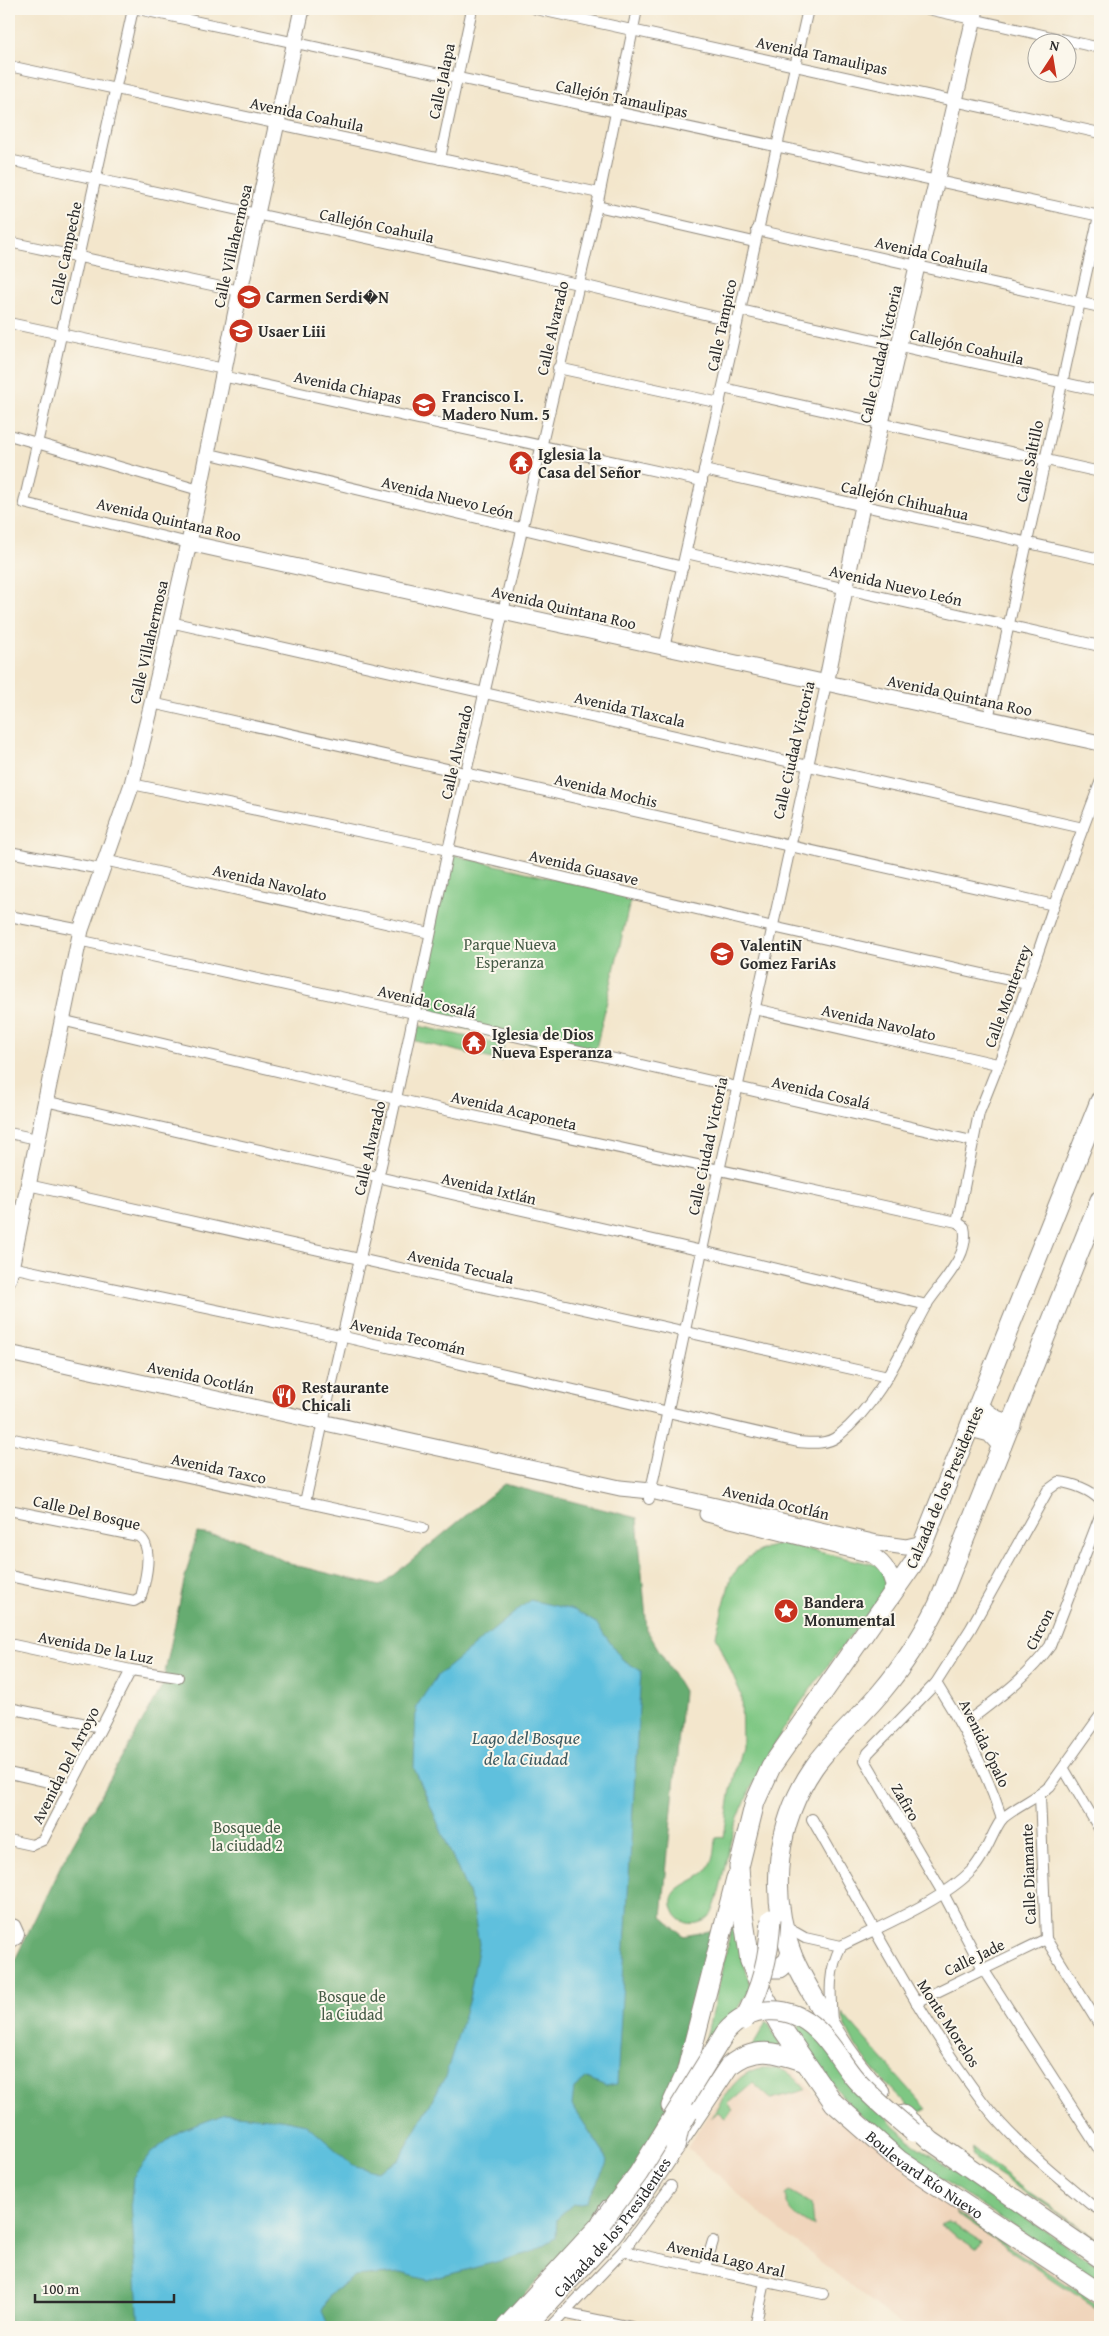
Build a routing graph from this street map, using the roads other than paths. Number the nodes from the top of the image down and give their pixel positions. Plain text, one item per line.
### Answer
1 (133, 9) edge
2 (138, 9) edge
3 (302, 9) edge
4 (472, 9) edge
5 (536, 9) edge
6 (637, 9) edge
7 (808, 9) edge
8 (928, 9) edge
9 (974, 14) edge
10 (633, 30) junction
11 (295, 41) junction
12 (1100, 48) edge
13 (796, 65) junction
14 (9, 66) edge
15 (457, 77) junction
16 (116, 88) junction
17 (955, 100) junction
18 (616, 112) junction
19 (278, 123) junction
20 (1100, 133) edge
21 (776, 146) junction
22 (440, 158) junction
23 (9, 160) edge
24 (97, 179) junction
25 (937, 180) junction
26 (599, 193) junction
27 (597, 206) junction
28 (257, 214) junction
29 (1100, 214) edge
30 (757, 230) junction
31 (9, 242) edge
32 (754, 242) junction
33 (80, 257) junction
34 (918, 266) junction
35 (578, 284) junction
36 (240, 291) junction
37 (1080, 302) junction
38 (1100, 307) edge
39 (740, 310) junction
40 (737, 322) junction
41 (9, 324) edge
42 (63, 335) junction
43 (899, 346) junction
44 (558, 368) junction
45 (223, 373) junction
46 (1062, 383) junction
47 (723, 388) junction
48 (1100, 391) edge
49 (720, 402) junction
50 (881, 424) junction
51 (9, 435) edge
52 (38, 443) junction
53 (541, 447) junction
54 (206, 454) junction
55 (1045, 460) junction
56 (704, 470) junction
57 (1100, 472) edge
58 (702, 481) junction
59 (199, 490) junction
60 (24, 503) joint
61 (862, 506) junction
62 (522, 530) junction
63 (189, 542) junction
64 (1027, 542) junction
65 (686, 553) junction
66 (1100, 559) edge
67 (683, 567) junction
68 (847, 589) junction
69 (505, 611) junction
70 (170, 622) junction
71 (1008, 626) junction
72 (1100, 646) edge
73 (664, 648) junction
74 (826, 684) junction
75 (486, 692) junction
76 (152, 703) junction
77 (988, 719) junction
78 (1099, 743) edge
79 (808, 764) junction
80 (467, 774) junction
81 (1100, 783) edge
82 (132, 784) junction
83 (1083, 828) junction
84 (790, 846) junction
85 (448, 850) junction
86 (9, 852) edge
87 (103, 865) junction
88 (1054, 905) junction
89 (9, 916) edge
90 (773, 927) junction
91 (430, 933) junction
92 (80, 935) junction
93 (1027, 984) junction
94 (754, 1009) junction
95 (414, 1013) junction
96 (61, 1020) junction
97 (997, 1064) junction
98 (736, 1089) junction
99 (396, 1099) junction
100 (45, 1101) junction
101 (1100, 1101) edge
102 (9, 1133) edge
103 (36, 1139) junction
104 (972, 1141) junction
105 (718, 1170) junction
106 (377, 1178) junction
107 (28, 1185) junction
108 (1100, 1200) edge
109 (960, 1223) junction
110 (702, 1251) junction
111 (359, 1259) junction
112 (10, 1272) edge
113 (927, 1305) junction
114 (684, 1332) junction
115 (340, 1336) junction
116 (9, 1353) edge
117 (888, 1377) junction
118 (979, 1408) junction
119 (667, 1410) junction
120 (322, 1421) junction
121 (1010, 1425) junction
122 (971, 1427) junction
123 (9, 1438) edge
124 (798, 1442) joint
125 (1002, 1445) junction
126 (650, 1495) junction
127 (1100, 1500) edge
128 (305, 1502) junction
129 (9, 1510) edge
130 (1100, 1516) edge
131 (423, 1528) dead end
132 (923, 1543) junction
133 (9, 1576) edge
134 (894, 1592) junction
135 (9, 1644) edge
136 (131, 1670) junction
137 (178, 1677) dead end
138 (936, 1683) junction
139 (9, 1708) edge
140 (1100, 1716) edge
141 (963, 1725) junction
142 (101, 1727) junction
143 (1064, 1769) junction
144 (9, 1773) edge
145 (70, 1787) junction
146 (1040, 1796) junction
147 (812, 1819) dead end
148 (1002, 1819) junction
149 (1100, 1828) edge
150 (9, 1840) edge
151 (739, 1867) junction
152 (942, 1893) junction
153 (9, 1923) edge
154 (777, 1923) junction
155 (875, 1929) junction
156 (1046, 1939) junction
157 (9, 1944) edge
158 (841, 1946) junction
159 (791, 1952) junction
160 (750, 1961) junction
161 (983, 1969) junction
162 (916, 2002) junction
163 (779, 2024) joint
164 (1100, 2026) edge
165 (832, 2030) junction
166 (805, 2062) junction
167 (931, 2141) junction
168 (675, 2147) junction
169 (1100, 2151) edge
170 (671, 2186) dead end
171 (1100, 2210) edge
172 (602, 2222) junction
173 (713, 2241) dead end
174 (623, 2250) junction
175 (1100, 2258) edge
176 (705, 2268) junction
177 (765, 2282) junction
178 (1100, 2293) edge
179 (823, 2294) dead end
180 (563, 2313) junction
181 (506, 2327) edge
182 (526, 2327) edge
183 (551, 2327) edge
184 (631, 2327) edge
185 (755, 2327) edge

1 - 16 street, Calle Campeche
2 - 11 street, Callejón Tamaulipas
3 - 11 main road, Calle Villahermosa
4 - 15 street, Calle Jalapa
5 - 10 street, Avenida Tamaulipas
6 - 10 street, Calle Alvarado
7 - 13 street, Calle Tampico
8 - 9 street
9 - 12 street
9 - 17 main road, Calle Ciudad Victoria
10 - 13 street, Avenida Tamaulipas
10 - 18 street, Calle Alvarado
11 - 15 street, Callejón Tamaulipas
11 - 19 main road, Calle Villahermosa
13 - 17 street, Avenida Tamaulipas
13 - 21 street, Calle Tampico
14 - 16 street, Avenida Coahuila
15 - 18 street, Callejón Tamaulipas
15 - 22 street, Calle Jalapa
16 - 19 street, Avenida Coahuila
16 - 24 street, Calle Campeche
17 - 20 street, Avenida Tamaulipas
17 - 25 main road, Calle Ciudad Victoria
18 - 21 street, Callejón Tamaulipas
18 - 26 street, Calle Alvarado
19 - 22 street, Avenida Coahuila
19 - 28 main road, Calle Villahermosa
21 - 25 street, Callejón Tamaulipas
21 - 30 street, Calle Tampico
22 - 26 street, Avenida Coahuila
23 - 24 street, Callejón Coahuila
24 - 28 street, Callejón Coahuila
24 - 33 street, Calle Campeche
25 - 29 street, Callejón Tamaulipas
25 - 34 main road, Calle Ciudad Victoria
26 - 27 street, Calle Alvarado
27 - 32 street
27 - 35 street, Calle Alvarado
28 - 35 street, Callejón Coahuila
28 - 36 main road, Calle Villahermosa
29 - 37 street, Calle Saltillo
30 - 32 street, Calle Tampico
30 - 34 street, Avenida Coahuila
31 - 33 street
32 - 39 street, Calle Tampico
33 - 36 street
33 - 42 street, Calle Campeche
34 - 37 street, Avenida Coahuila
34 - 43 main road, Calle Ciudad Victoria
35 - 40 street, Callejón Coahuila
35 - 44 street, Calle Alvarado
36 - 45 main road, Calle Villahermosa
37 - 38 street, Avenida Coahuila
37 - 46 street, Calle Saltillo
39 - 40 street, Calle Tampico
39 - 43 street, Callejón Coahuila
40 - 47 street, Calle Tampico
41 - 42 street, Avenida Chiapas
42 - 45 street, Avenida Chiapas
42 - 52 street, Calle Campeche
43 - 46 street, Callejón Coahuila
43 - 50 main road, Calle Ciudad Victoria
44 - 49 street
44 - 53 street, Calle Alvarado
45 - 53 street, Avenida Chiapas
45 - 54 main road, Calle Villahermosa
46 - 48 street, Callejón Coahuila
46 - 55 street, Calle Saltillo
47 - 49 street, Calle Tampico
47 - 50 street
49 - 56 street, Calle Tampico
50 - 55 street
50 - 61 main road, Calle Ciudad Victoria
51 - 52 street
52 - 59 street
52 - 60 street, Calle Campeche
53 - 58 street, Avenida Chiapas
53 - 62 street, Calle Alvarado
54 - 59 main road, Calle Villahermosa
54 - 62 street, Avenida Nuevo León
55 - 57 street
55 - 64 street, Calle Saltillo
56 - 58 street, Calle Tampico
56 - 61 street, Callejón Chihuahua
58 - 65 street, Calle Tampico
59 - 63 main road, Calle Villahermosa
60 - 63 street, Avenida Quintana Roo
61 - 64 street, Callejón Chihuahua
61 - 68 main road, Calle Ciudad Victoria
62 - 67 street, Avenida Nuevo León
62 - 69 street, Calle Alvarado
63 - 69 main road, Avenida Quintana Roo
63 - 70 main road, Calle Villahermosa
64 - 66 street, Callejón Chihuahua
64 - 71 street, Calle Saltillo
65 - 67 street, Calle Tampico
65 - 68 street, Avenida Nuevo León
67 - 73 street, Calle Tampico
68 - 71 street, Avenida Nuevo León
68 - 74 main road, Calle Ciudad Victoria
69 - 73 main road, Avenida Quintana Roo
69 - 75 street, Calle Alvarado
70 - 75 street, Avenida Tlaxcala
70 - 76 main road, Calle Villahermosa
71 - 72 street, Avenida Nuevo León
71 - 77 street, Calle Saltillo
73 - 74 main road, Avenida Quintana Roo
74 - 77 main road, Avenida Quintana Roo
74 - 79 street, Calle Ciudad Victoria
75 - 79 street, Avenida Tlaxcala
75 - 80 street, Calle Alvarado
76 - 80 street, Avenida Mochis
76 - 82 main road, Calle Villahermosa
77 - 78 main road, Avenida Quintana Roo
79 - 83 street, Avenida Tlaxcala
79 - 84 street, Calle Ciudad Victoria
80 - 84 street, Avenida Mochis
80 - 85 street, Calle Alvarado
81 - 83 street, Calle Monterrey
82 - 85 street, Avenida Guasave
82 - 87 main road, Calle Villahermosa
83 - 88 street, Calle Monterrey
84 - 88 street, Avenida Mochis
84 - 90 street, Calle Ciudad Victoria
85 - 90 street, Avenida Guasave
85 - 91 street, Calle Alvarado
86 - 87 street, Avenida Navolato
87 - 91 street, Avenida Navolato
87 - 92 main road, Calle Villahermosa
88 - 93 street, Calle Monterrey
89 - 92 street, Avenida Cosalá
90 - 93 street, Avenida Guasave
90 - 94 street, Calle Ciudad Victoria
91 - 95 street, Calle Alvarado
92 - 95 street, Avenida Cosalá
92 - 96 main road, Calle Villahermosa
93 - 97 street, Calle Monterrey
94 - 97 street, Avenida Navolato
94 - 98 street, Calle Ciudad Victoria
95 - 98 street, Avenida Cosalá
95 - 99 street, Calle Alvarado
96 - 99 street, Avenida Acaponeta
96 - 100 main road, Calle Villahermosa
97 - 104 street, Calle Monterrey
98 - 104 street, Avenida Cosalá
98 - 105 street, Calle Ciudad Victoria
99 - 105 street, Avenida Acaponeta
99 - 106 street, Calle Alvarado
100 - 103 main road, Calle Villahermosa
100 - 106 street, Avenida Ixtlán
101 - 118 highway, Calzada de los Presidentes
102 - 103 street
103 - 107 main road, Calle Villahermosa
104 - 109 street, Calle Monterrey
105 - 109 street, Avenida Acaponeta
105 - 110 street, Calle Ciudad Victoria
106 - 110 street, Avenida Ixtlán
106 - 111 street, Calle Alvarado
107 - 111 street, Avenida Tecuala
107 - 112 main road, Calle Villahermosa
108 - 121 highway
109 - 113 street, Calle Monterrey
110 - 113 street, Avenida Ixtlán
110 - 114 street, Calle Ciudad Victoria
111 - 114 street, Avenida Tecuala
111 - 115 street, Calle Alvarado
112 - 115 street, Avenida Tecomán
113 - 117 street, Calle Monterrey
114 - 117 street, Avenida Tecuala
114 - 119 street, Calle Ciudad Victoria
115 - 119 street, Avenida Tecomán
115 - 120 street, Calle Alvarado
116 - 120 main road, Avenida Ocotlán
117 - 124 street, Calle Monterrey
118 - 121 highway
118 - 122 highway, Calzada de los Presidentes
119 - 124 street, Avenida Tecomán
119 - 126 street, Calle Ciudad Victoria
120 - 126 main road, Avenida Ocotlán
120 - 128 street, Calle Alvarado
121 - 125 highway
122 - 125 highway
122 - 132 highway, Calzada de los Presidentes
123 - 128 street, Avenida Taxco
125 - 154 highway
126 - 132 main road, Avenida Ocotlán
126 - 134 main road, Avenida Ocotlán
127 - 138 street, Zafiro
128 - 131 street, Avenida Taxco
129 - 133 street, Calle Del Bosque
130 - 141 street, Circon
132 - 134 highway, Calzada de los Presidentes
134 - 151 highway, Calzada de los Presidentes
135 - 136 street, Avenida De la Luz
136 - 137 street, Avenida De la Luz
136 - 142 street, Avenida Del Arroyo
138 - 141 street, Avenida Ópalo
138 - 152 street, Zafiro
139 - 142 street
140 - 143 street
141 - 148 street, Avenida Ópalo
142 - 145 street, Avenida Del Arroyo
143 - 146 street
143 - 149 street
144 - 145 street
145 - 150 street, Avenida Del Arroyo
146 - 148 street
146 - 156 street, Calle Diamante
147 - 155 street, Monte Morelos
148 - 152 street
151 - 160 highway, Calzada de los Presidentes
151 - 172 highway
152 - 155 street
152 - 161 street, Zafiro
153 - 157 street
154 - 158 street
154 - 159 highway
154 - 168 highway, bridge
155 - 158 street
155 - 162 street, Monte Morelos
156 - 161 street, Calle Jade
156 - 164 street, Calle Diamante
158 - 165 street
159 - 160 highway
159 - 165 highway, Boulevard Río Nuevo
160 - 163 highway, Calzada de los Presidentes
161 - 162 street, Calle Jade
161 - 169 street, Zafiro
162 - 171 street, Monte Morelos
163 - 166 highway, Boulevard Río Nuevo
165 - 167 highway, Boulevard Río Nuevo
166 - 168 highway, Calzada de los Presidentes
166 - 178 highway, Boulevard Río Nuevo
167 - 172 highway, bridge
167 - 175 highway, Boulevard Río Nuevo
168 - 182 highway, Calzada de los Presidentes
170 - 174 street
172 - 181 highway, Calzada de los Presidentes
173 - 176 street
174 - 176 street, Avenida Lago Aral
174 - 180 street
176 - 177 street, Avenida Lago Aral
177 - 179 street, Avenida Lago Aral
177 - 185 street
180 - 183 street
180 - 184 street

